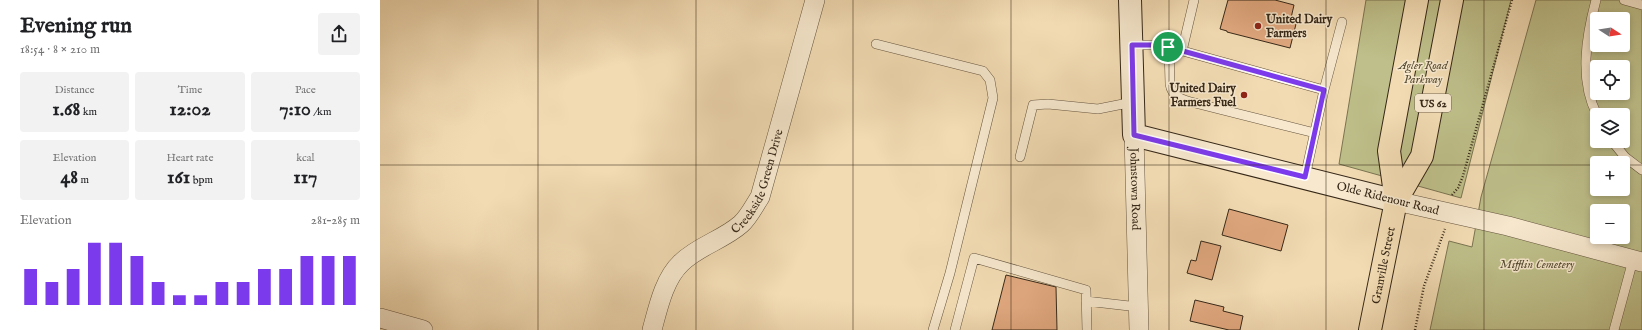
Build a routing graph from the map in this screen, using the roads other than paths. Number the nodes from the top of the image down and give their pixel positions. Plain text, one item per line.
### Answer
1 (815, 0) edge
2 (1130, 0) edge
3 (1194, 0) edge
4 (1417, 0) edge
5 (1452, 0) edge
6 (1596, 0) edge
7 (1624, 0) edge
8 (1642, 5) edge
9 (1342, 22) dead end
10 (876, 44) dead end
11 (1132, 45) junction
12 (1168, 47) junction
13 (1182, 50) junction
14 (1324, 90) junction
15 (1133, 102) junction
16 (1595, 108) edge
17 (1315, 133) junction
18 (1134, 135) junction
19 (1618, 148) edge
20 (1020, 157) dead end
21 (1642, 170) edge
22 (1305, 177) junction
23 (1396, 200) junction
24 (1638, 261) edge
25 (1086, 301) junction
26 (1138, 307) junction
27 (380, 318) edge
28 (423, 330) edge
29 (652, 330) edge
30 (933, 330) edge
31 (955, 330) edge
32 (1087, 330) edge
33 (1139, 330) edge
34 (1370, 330) edge
35 (1614, 330) edge

1 - 29 street, Creekside Green Drive
2 - 11 street, Johnstown Road
3 - 13 lane
4 - 23 highway, US 62
5 - 23 highway, US 62
6 - 16 lane
7 - 8 lane
9 - 14 lane
10 - 30 lane
11 - 12 lane
11 - 15 street, Johnstown Road
12 - 13 lane
12 - 17 lane
13 - 14 lane
14 - 17 lane
15 - 18 street, Johnstown Road
15 - 20 lane
17 - 22 lane
18 - 22 street, Olde Ridenour Road
18 - 26 street, Johnstown Road
19 - 21 lane
22 - 23 street, Olde Ridenour Road
23 - 24 street, Olde Ridenour Road
23 - 34 highway, Granville Street / US 62
24 - 35 lane
25 - 26 lane
25 - 31 lane
25 - 32 lane
26 - 33 street, Johnstown Road
27 - 28 street

